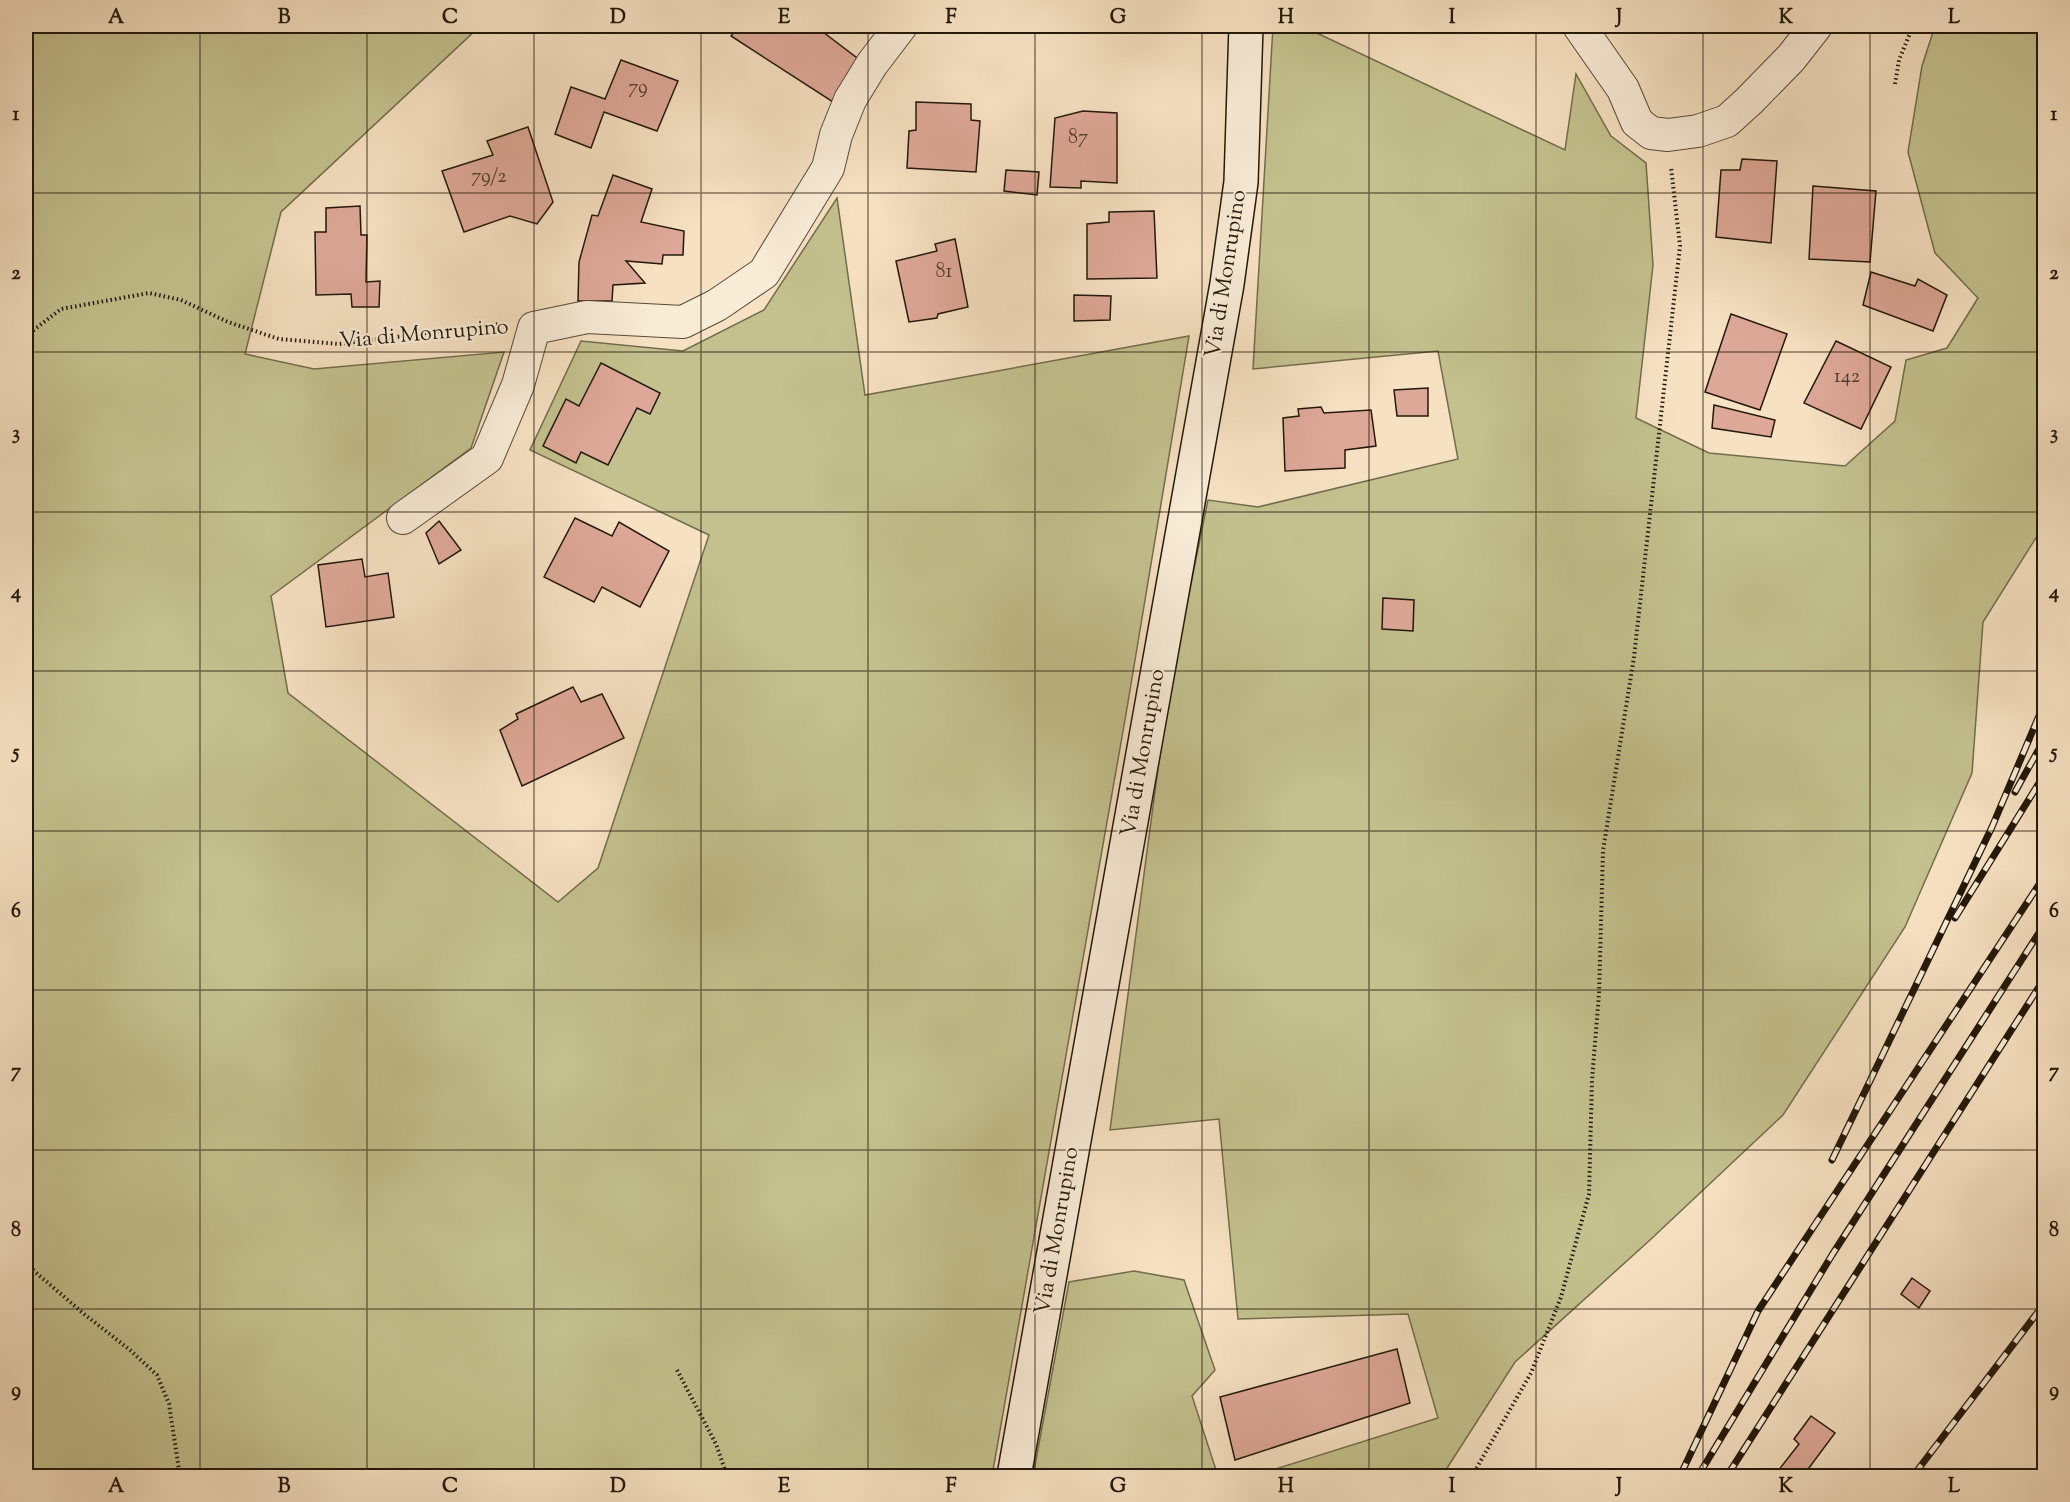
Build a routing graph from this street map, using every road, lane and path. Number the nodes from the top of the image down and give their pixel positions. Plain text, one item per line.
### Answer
1 (901, 26) edge
2 (1246, 26) edge
3 (1579, 26) edge
4 (1816, 26) edge
5 (1913, 26) edge
6 (1895, 84) dead end
7 (1668, 135) junction
8 (534, 328) junction
9 (26, 336) edge
10 (403, 518) dead end
11 (26, 1264) edge
12 (677, 1370) dead end
13 (180, 1476) edge
14 (728, 1476) edge
15 (1014, 1476) edge
16 (1472, 1476) edge

1 - 8 street, Via di Monrupino
2 - 15 main road, Via di Monrupino
3 - 7 street
4 - 7 street
5 - 6 path
7 - 16 path
8 - 9 path, Via di Monrupino
8 - 10 street, Via di Monrupino
11 - 13 path
12 - 14 path

